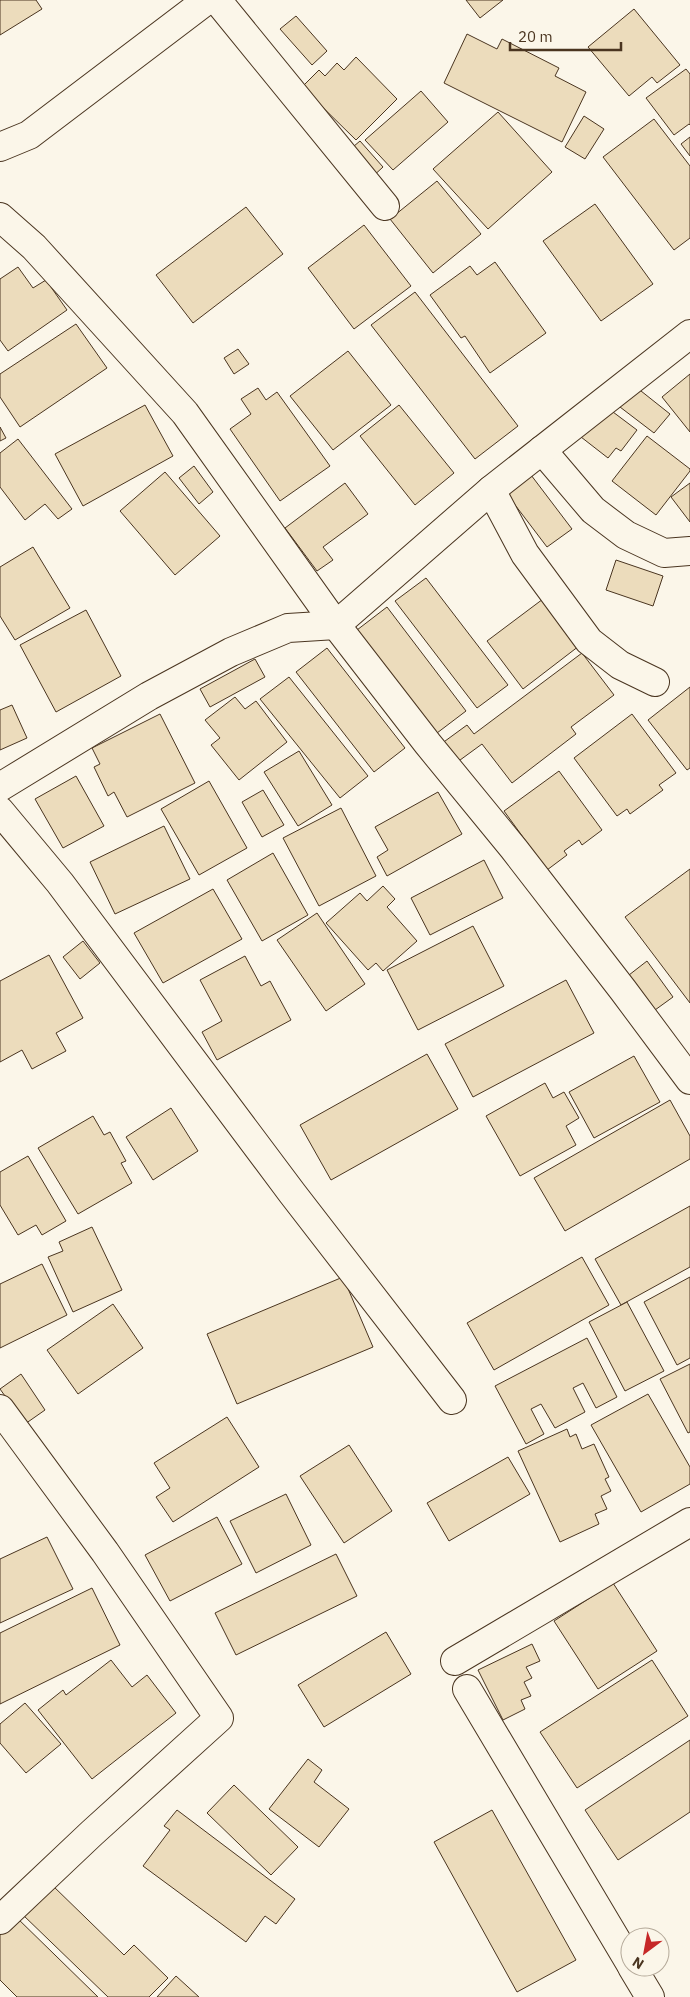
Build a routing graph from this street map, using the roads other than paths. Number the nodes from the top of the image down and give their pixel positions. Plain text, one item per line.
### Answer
1 (207, 0) edge
2 (217, 0) edge
3 (0, 147) edge
4 (385, 206) dead end
5 (0, 217) edge
6 (690, 334) edge
7 (542, 450) junction
8 (491, 490) junction
9 (690, 551) edge
10 (336, 625) junction
11 (655, 682) dead end
12 (0, 787) edge
13 (0, 811) edge
14 (690, 1080) edge
15 (452, 1400) dead end
16 (0, 1409) edge
17 (690, 1522) edge
18 (455, 1661) dead end
19 (467, 1689) dead end
20 (0, 1920) edge
21 (620, 1946) edge
22 (638, 1977) edge
23 (650, 1997) edge

1 - 3 street
2 - 4 street
5 - 10 street
6 - 7 street
7 - 8 street
7 - 9 street
8 - 10 street
8 - 11 street
10 - 12 street
10 - 14 street
13 - 15 street
16 - 20 street
17 - 18 street
19 - 21 street
22 - 23 street

